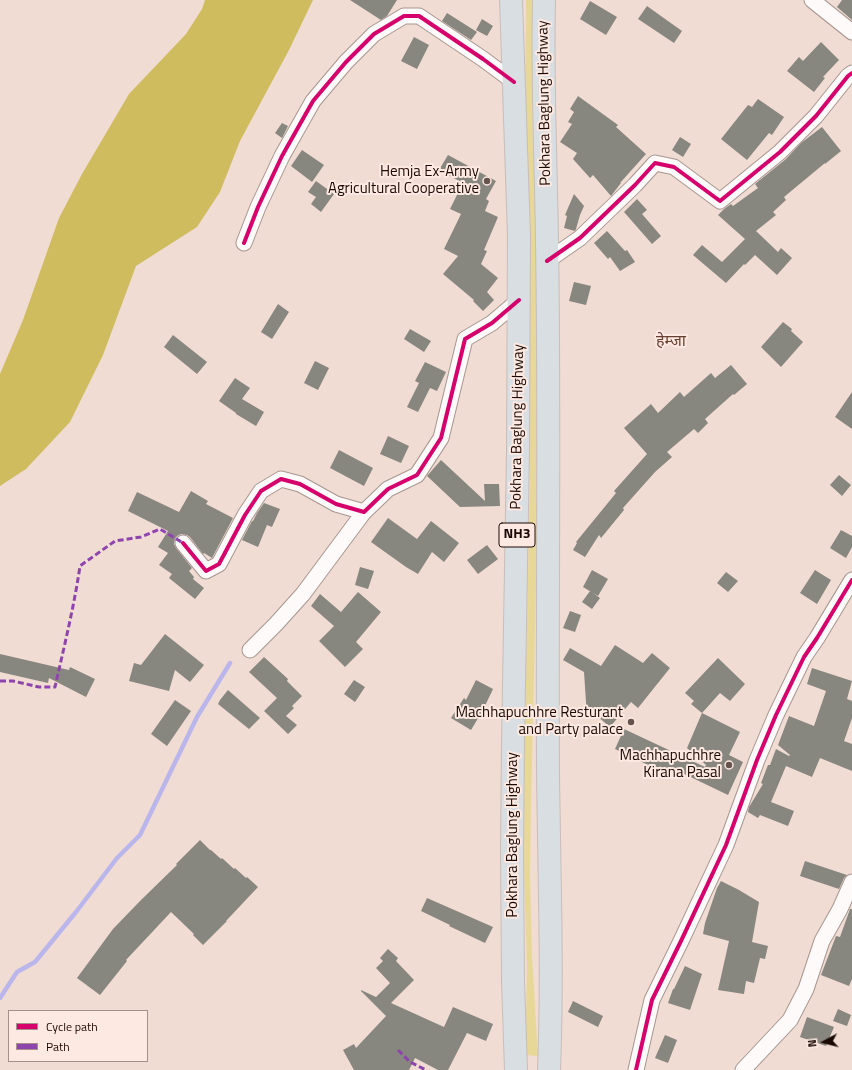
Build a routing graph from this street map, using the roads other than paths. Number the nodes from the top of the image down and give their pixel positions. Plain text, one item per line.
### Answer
1 (511, 0) edge
2 (544, 0) edge
3 (812, 0) edge
4 (852, 32) edge
5 (852, 73) edge
6 (514, 82) junction
7 (244, 243) dead end
8 (548, 261) junction
9 (519, 300) junction
10 (364, 512) junction
11 (183, 543) dead end
12 (852, 580) edge
13 (250, 650) dead end
14 (852, 882) edge
15 (516, 1070) edge
16 (549, 1070) edge
17 (636, 1070) edge
18 (743, 1070) edge

1 - 6 highway, Pokhara Baglung Highway / NH3
2 - 8 highway, Pokhara Baglung Highway
3 - 4 street
5 - 8 street
6 - 7 street
6 - 9 highway, Pokhara Baglung Highway / NH3
8 - 16 highway, Pokhara Baglung Highway
9 - 10 street
9 - 15 highway, Pokhara Baglung Highway / NH3
10 - 11 street
10 - 13 street
12 - 17 street
14 - 18 street

